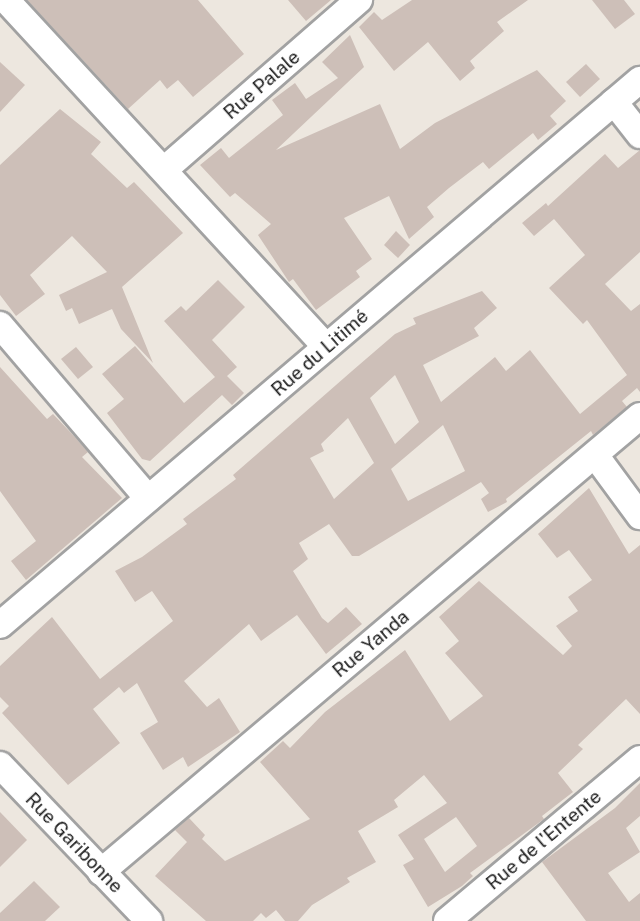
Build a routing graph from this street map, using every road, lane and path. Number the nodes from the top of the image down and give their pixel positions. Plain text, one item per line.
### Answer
1 (6, 0) edge
2 (359, 0) edge
3 (640, 80) edge
4 (614, 102) junction
5 (640, 135) edge
6 (164, 170) junction
7 (0, 325) edge
8 (326, 347) junction
9 (640, 416) edge
10 (595, 455) junction
11 (148, 498) junction
12 (640, 516) edge
13 (0, 625) edge
14 (640, 759) edge
15 (0, 765) edge
16 (101, 872) junction
17 (149, 921) edge
18 (447, 921) edge

1 - 6 street
2 - 6 street, Rue Palale
3 - 4 street, Rue du Litimé
4 - 5 street
4 - 8 street, Rue du Litimé
6 - 8 street
7 - 11 street
8 - 11 street, Rue du Litimé
9 - 10 street, Rue Yanda
10 - 12 street
10 - 16 street, Rue Yanda
11 - 13 street, Rue du Litimé
14 - 18 street, Rue de l'Entente
15 - 16 street, Rue Garibonne
16 - 17 street, Rue Garibonne

